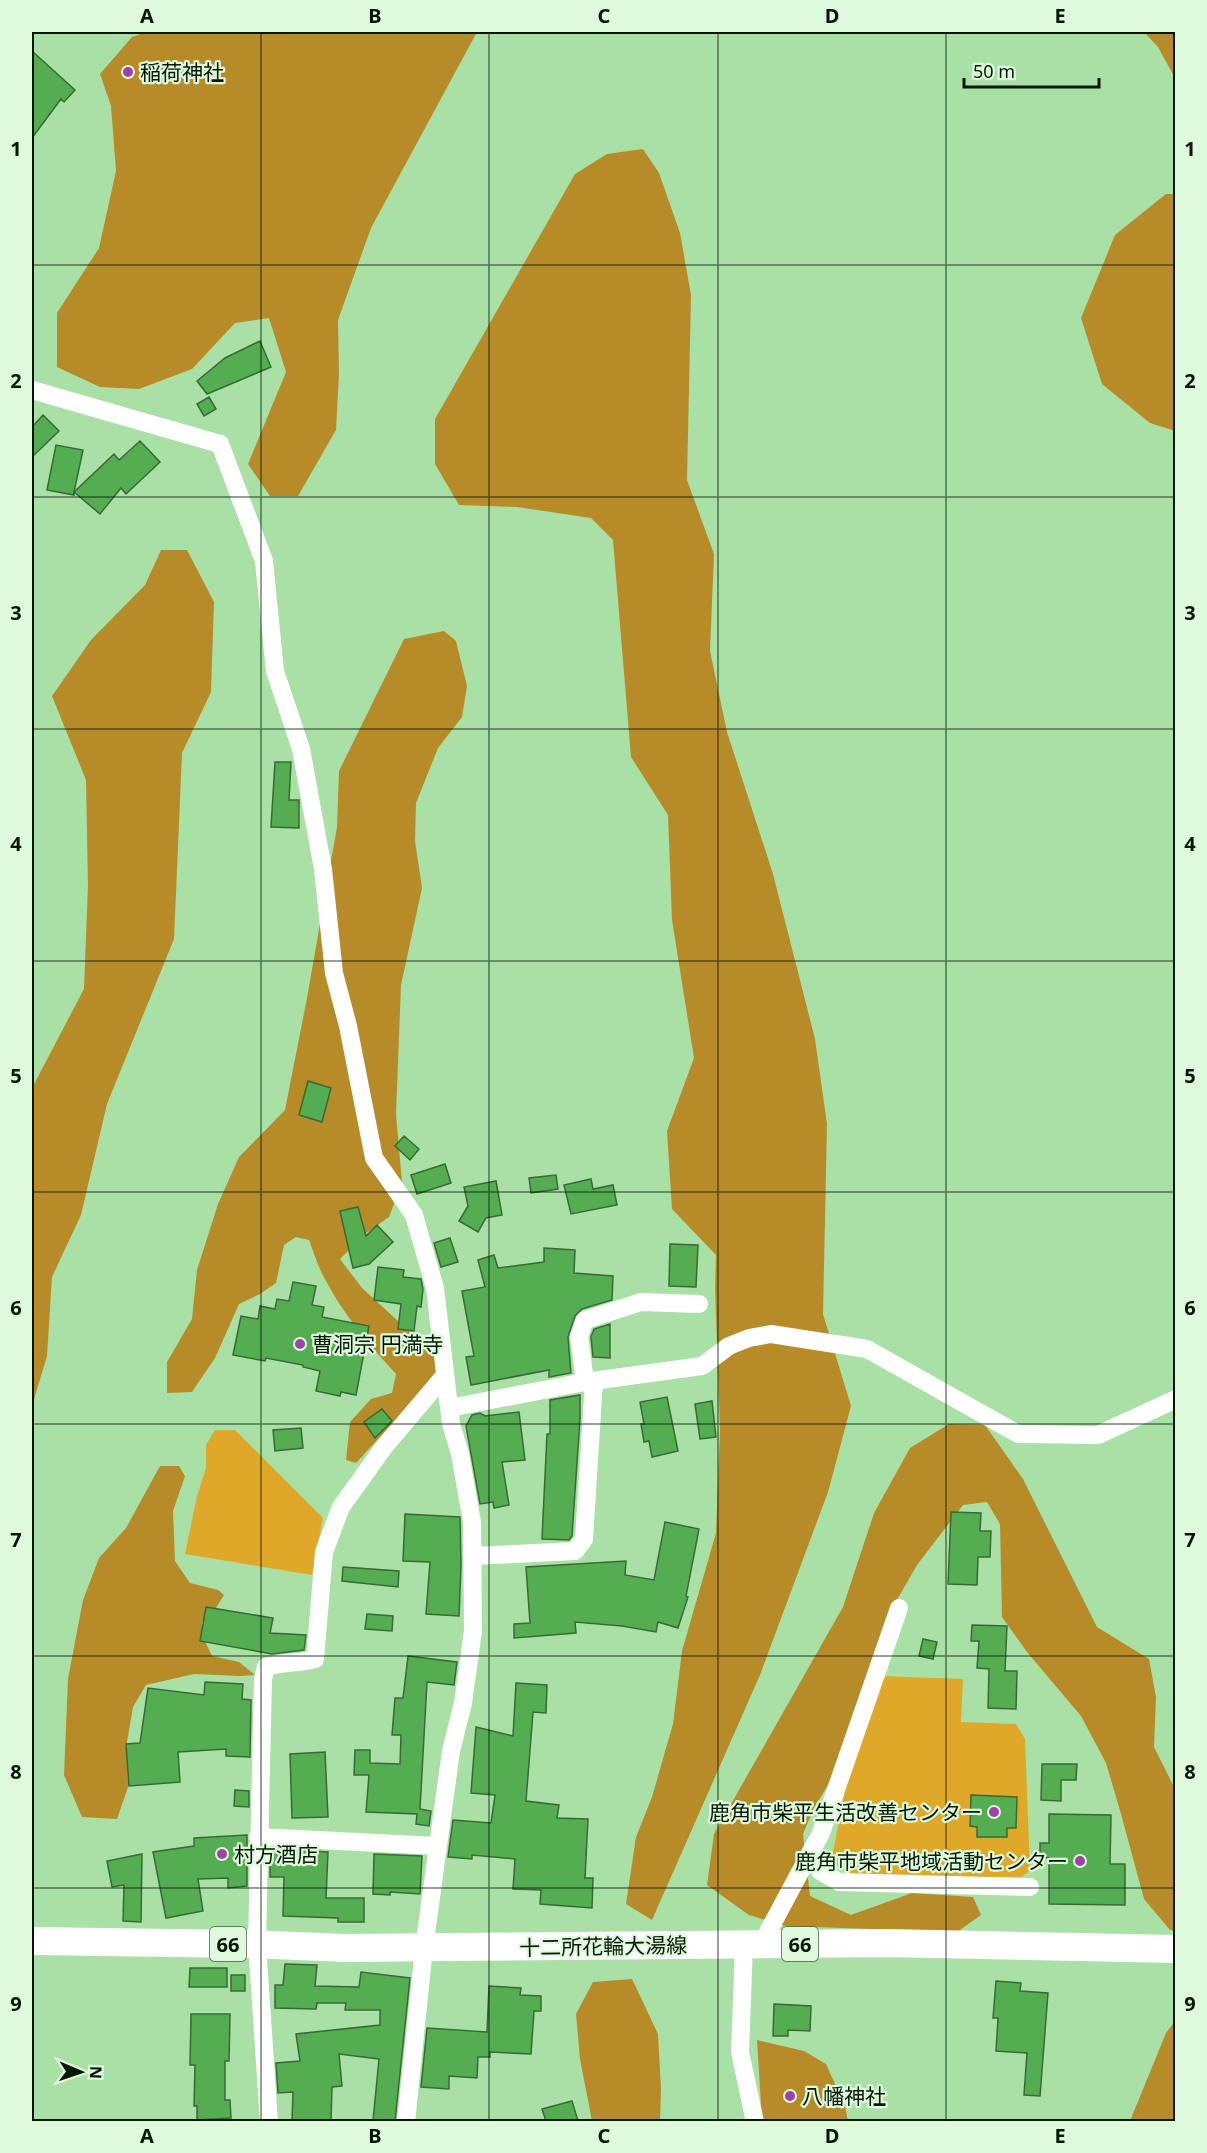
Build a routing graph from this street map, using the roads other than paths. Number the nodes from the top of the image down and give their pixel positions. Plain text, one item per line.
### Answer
1 (32, 390) edge
2 (699, 1304) dead end
3 (445, 1375) junction
4 (590, 1382) junction
5 (1176, 1399) edge
6 (449, 1408) junction
7 (472, 1556) junction
8 (899, 1608) dead end
9 (258, 1837) junction
10 (438, 1846) junction
11 (812, 1851) junction
12 (1030, 1887) dead end
13 (32, 1941) edge
14 (257, 1944) junction
15 (753, 1945) junction
16 (424, 1948) junction
17 (1176, 1949) edge
18 (269, 2121) edge
19 (406, 2121) edge
20 (755, 2121) edge

1 - 3 street
2 - 4 street
3 - 6 street
3 - 9 street
4 - 5 street
4 - 6 street
4 - 7 street
6 - 7 street
7 - 10 street
8 - 11 street
9 - 10 street
9 - 14 street
10 - 16 street
11 - 12 street
11 - 15 street
13 - 14 main road, 十二所花輪大湯線 / 66
14 - 16 main road, 十二所花輪大湯線 / 66
14 - 18 street
15 - 16 main road, 十二所花輪大湯線 / 66
15 - 17 main road, 十二所花輪大湯線 / 66
15 - 20 street
16 - 19 street

